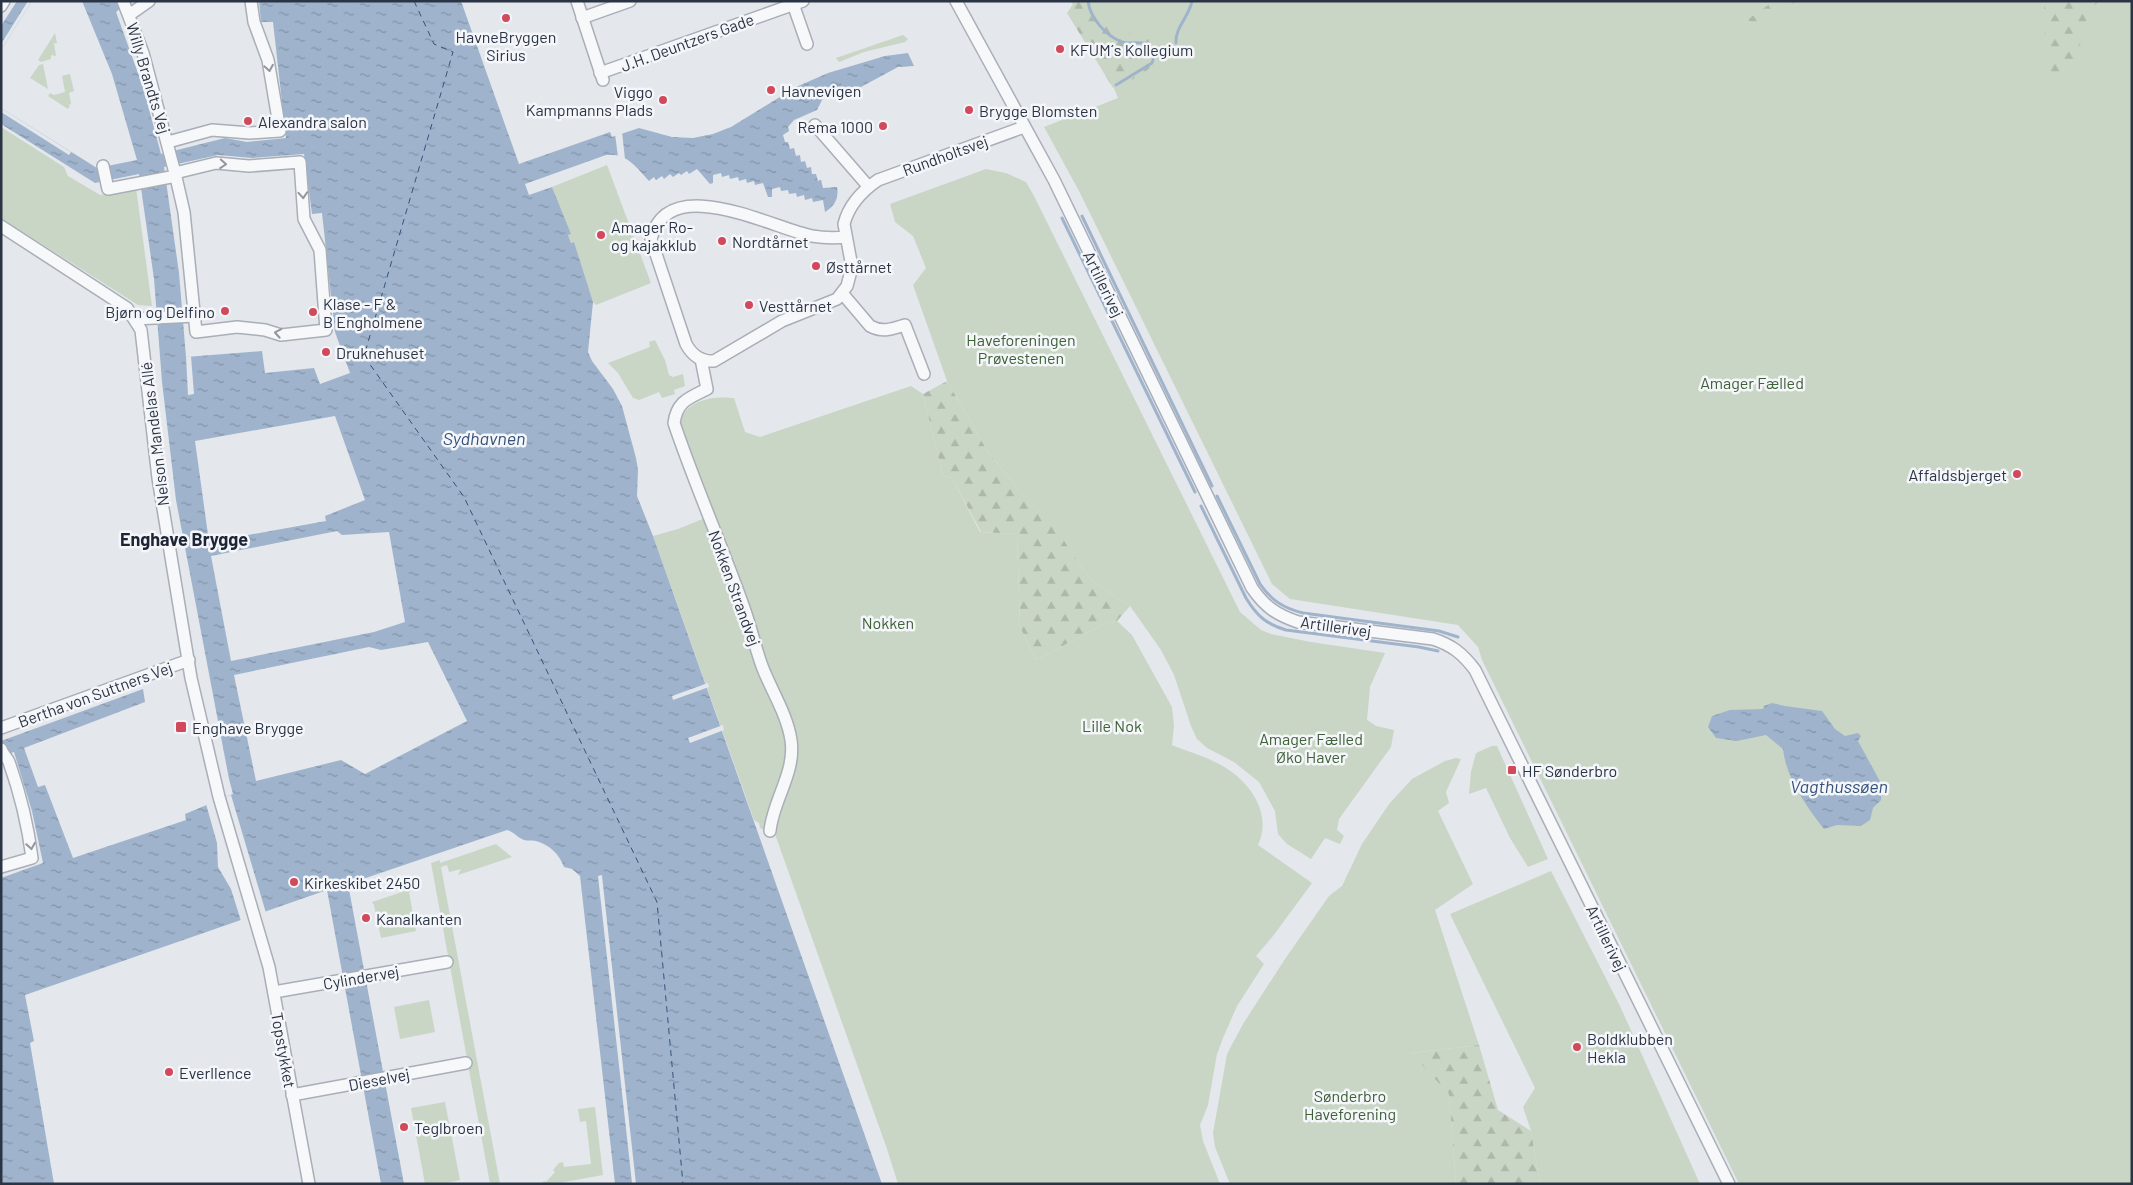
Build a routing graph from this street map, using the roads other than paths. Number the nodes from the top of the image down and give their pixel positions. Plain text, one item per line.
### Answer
1 (4, 1) edge
2 (149, 1) edge
3 (251, 1) edge
4 (577, 1) edge
5 (630, 1) edge
6 (956, 1) edge
7 (796, 2) edge
8 (1, 6) edge
9 (126, 7) edge
10 (582, 18) junction
11 (807, 44) dead end
12 (815, 125) dead end
13 (1024, 128) junction
14 (169, 146) junction
15 (103, 166) dead end
16 (173, 173) junction
17 (868, 186) junction
18 (1, 226) edge
19 (846, 237) junction
20 (842, 293) junction
21 (190, 316) junction
22 (135, 319) junction
23 (701, 359) junction
24 (924, 374) dead end
25 (189, 660) junction
26 (1, 728) edge
27 (2, 754) edge
28 (219, 799) joint
29 (770, 831) dead end
30 (1, 867) edge
31 (447, 962) dead end
32 (274, 992) junction
33 (466, 1063) dead end
34 (292, 1095) junction
35 (309, 1184) edge
36 (1728, 1184) edge

1 - 8 street
2 - 9 street, Willy Brandts Vej
3 -> 14 street, Willy Brandts Vej
4 - 10 street
5 - 10 street
6 - 13 street, Artillerivej
7 - 10 street, J.H. Deuntzers Gade
7 - 11 street
9 - 14 street, Willy Brandts Vej
12 - 17 street
13 - 17 street, Rundholtsvej
13 - 36 street, Artillerivej
14 - 16 street, Willy Brandts Vej
15 - 16 street
16 - 21 street, Willy Brandts Vej
16 -> 21 street, Willy Brandts Vej
17 - 19 street, Rundholtsvej
18 - 22 street, Nelson Mandelas Allé
19 - 20 street, Rundholtsvej
19 - 23 street
20 - 23 street
20 - 24 street
21 - 22 street
22 - 25 street, Nelson Mandelas Allé
23 - 29 street, Nokken Strandvej
25 - 26 street, Bertha von Suttners Vej
25 - 28 street, Nelson Mandelas Allé
27 -> 30 street
28 - 32 street, Topstykket
31 - 32 street, Cylindervej
32 - 34 street, Topstykket
33 - 34 street, Dieselvej
34 - 35 street, Topstykket

